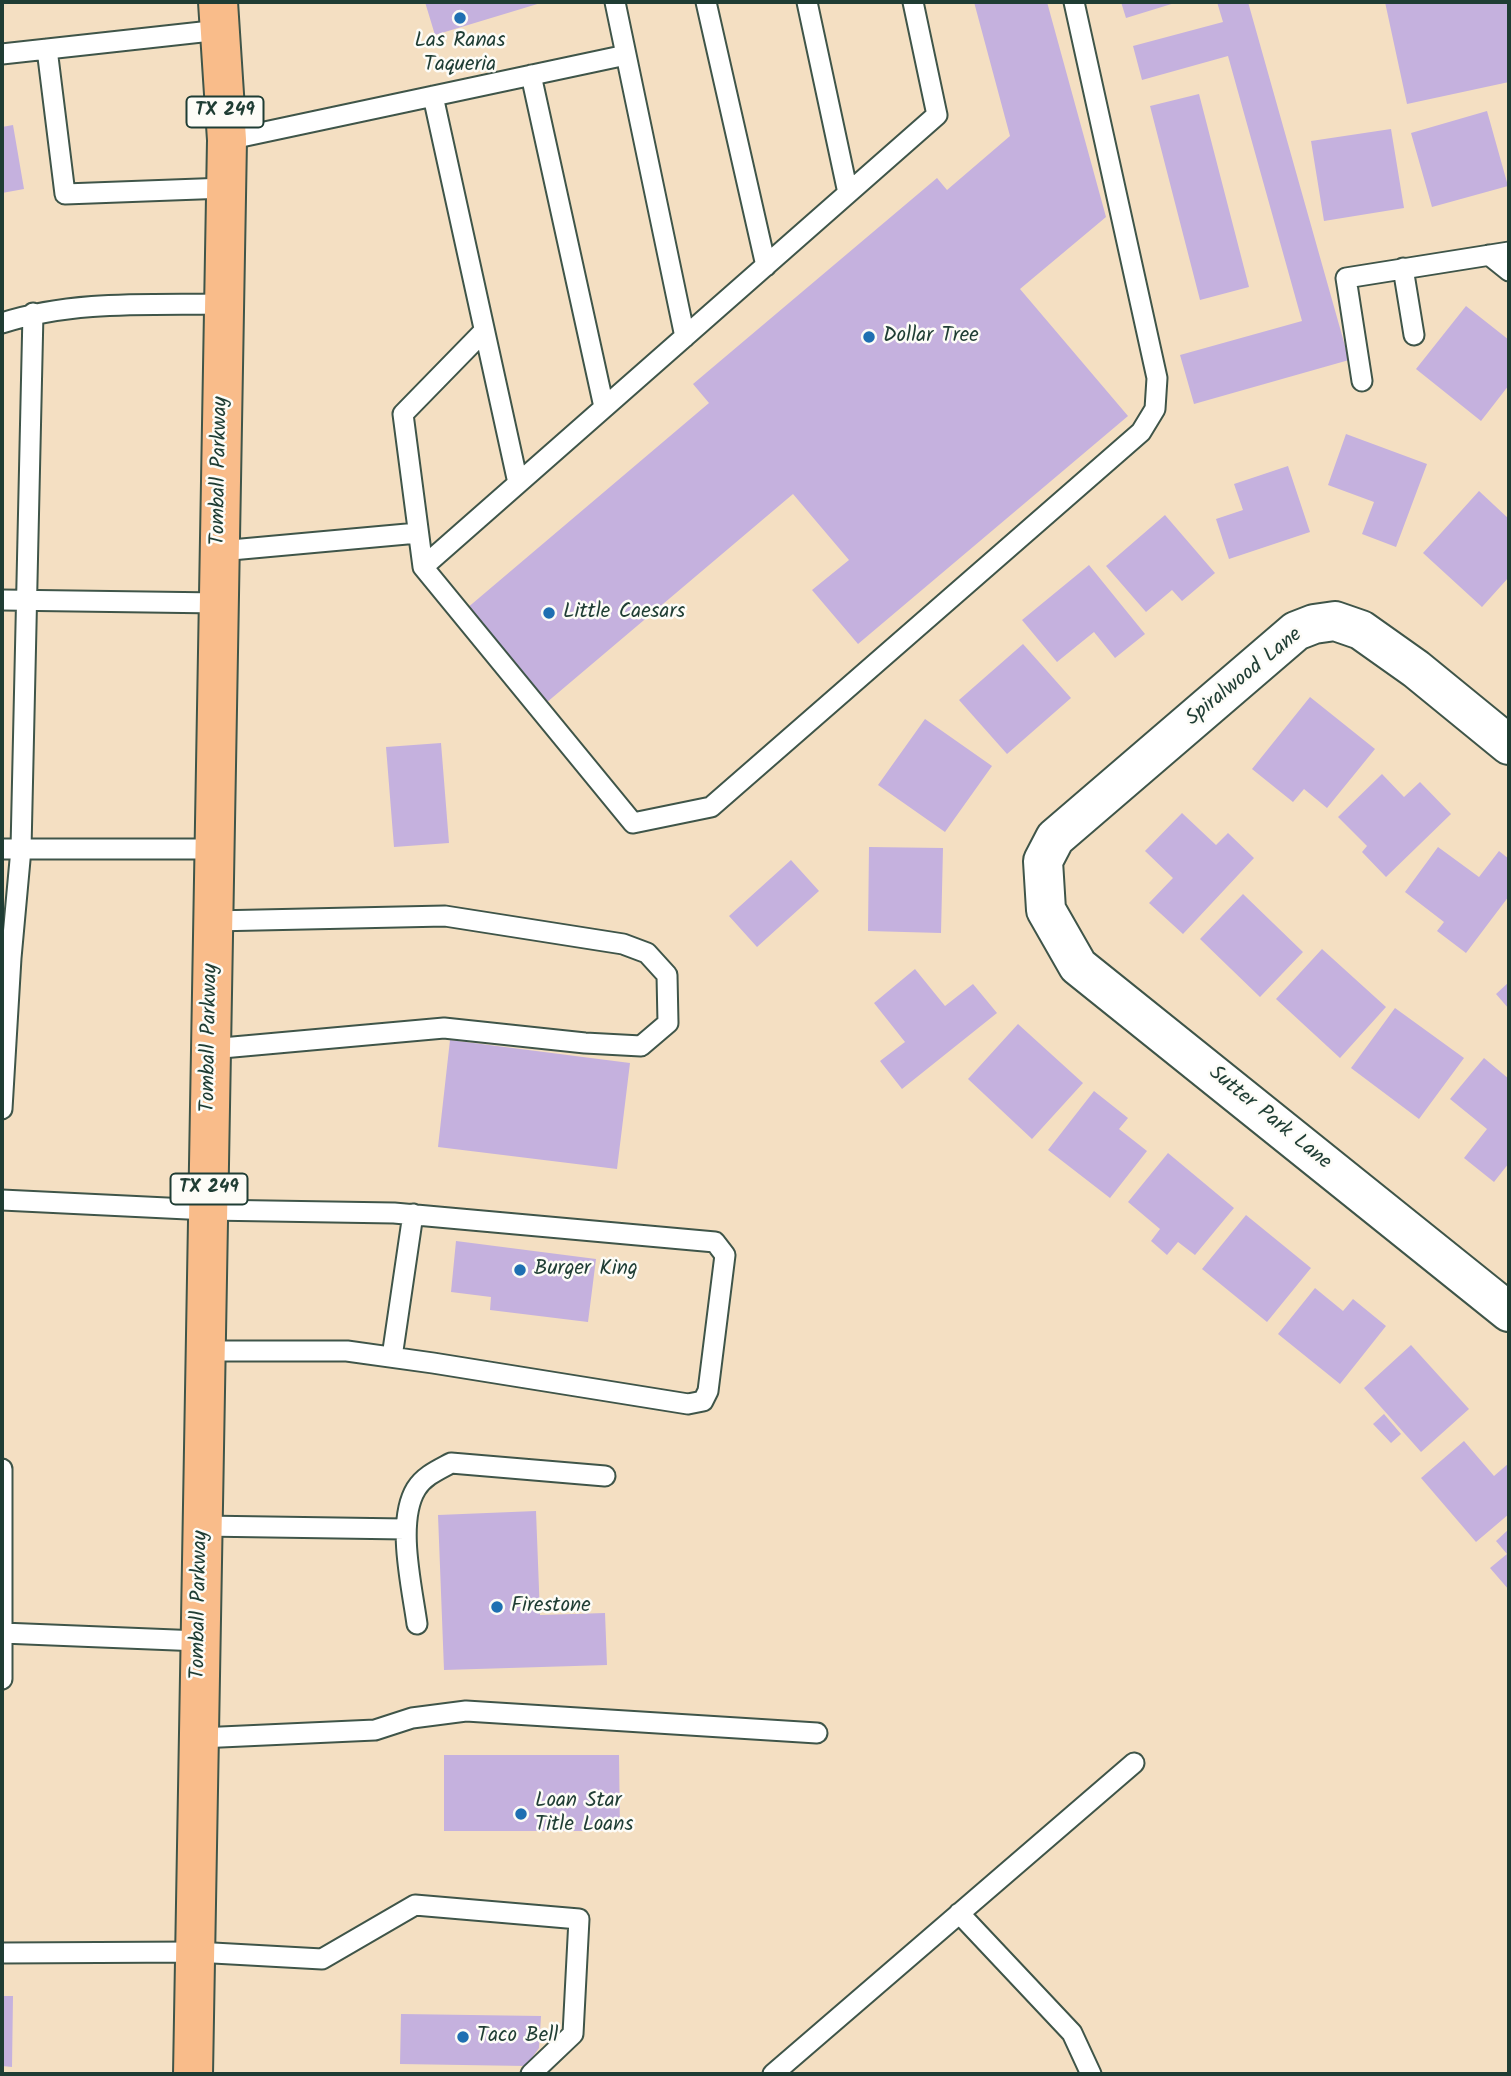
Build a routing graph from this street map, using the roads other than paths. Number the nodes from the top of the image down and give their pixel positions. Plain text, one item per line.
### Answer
1 (615, 2) edge
2 (706, 2) edge
3 (807, 2) edge
4 (913, 2) edge
5 (1074, 2) edge
6 (219, 16) edge
7 (47, 49) junction
8 (2, 54) edge
9 (626, 55) junction
10 (531, 75) junction
11 (433, 96) junction
12 (227, 140) junction
13 (226, 188) junction
14 (848, 193) junction
15 (1509, 251) edge
16 (1489, 255) junction
17 (766, 266) junction
18 (1404, 268) junction
19 (1509, 271) edge
20 (224, 304) junction
21 (33, 313) junction
22 (2, 323) edge
23 (484, 331) junction
24 (1414, 335) dead end
25 (685, 337) junction
26 (1362, 381) dead end
27 (604, 407) junction
28 (518, 483) junction
29 (418, 533) junction
30 (220, 551) junction
31 (423, 567) junction
32 (28, 599) junction
33 (2, 600) edge
34 (219, 603) junction
35 (1509, 745) edge
36 (11, 849) edge
37 (214, 849) junction
38 (9, 904) edge
39 (1046, 910) joint
40 (214, 921) junction
41 (211, 1049) junction
42 (2, 1109) edge
43 (2, 1200) edge
44 (208, 1210) junction
45 (412, 1214) junction
46 (1509, 1312) edge
47 (205, 1351) junction
48 (392, 1357) junction
49 (2, 1469) edge
50 (605, 1476) dead end
51 (202, 1526) junction
52 (405, 1529) junction
53 (417, 1624) dead end
54 (2, 1633) edge
55 (200, 1641) junction
56 (2, 1679) edge
57 (817, 1733) dead end
58 (199, 1738) junction
59 (1134, 1763) dead end
60 (959, 1913) junction
61 (195, 1952) junction
62 (2, 1953) edge
63 (193, 2074) edge
64 (531, 2074) edge
65 (773, 2074) edge
66 (1091, 2074) edge

1 - 9 lane
2 - 17 lane
3 - 14 lane
4 - 14 lane
5 - 31 lane
6 - 7 lane
6 - 12 main road, Tomball Parkway / TX 249
7 - 8 lane
7 - 13 lane
9 - 10 lane
9 - 25 lane
10 - 11 lane
10 - 27 lane
11 - 12 lane
11 - 23 lane
12 - 13 main road, Tomball Parkway / TX 249
13 - 20 main road, Tomball Parkway / TX 249
14 - 17 lane
15 - 16 lane
16 - 18 lane
16 - 19 lane
17 - 25 lane
18 - 24 lane
18 - 26 lane
20 - 21 lane
20 - 30 main road, Tomball Parkway / TX 249
21 - 22 lane
21 - 32 lane
23 - 28 lane
23 - 29 lane
25 - 27 lane
27 - 28 lane
28 - 31 lane
29 - 30 lane
29 - 31 lane
30 - 34 main road, Tomball Parkway / TX 249
32 - 33 lane
32 - 34 lane
32 - 36 lane
34 - 37 main road, Tomball Parkway / TX 249
35 - 39 street, Spiralwood Lane
36 - 37 lane
36 - 38 lane
37 - 40 main road, Tomball Parkway / TX 249
38 - 42 lane
39 - 46 street, Sutter Park Lane
40 - 41 main road, Tomball Parkway / TX 249
40 - 41 lane
41 - 44 main road, Tomball Parkway / TX 249
43 - 44 lane
44 - 45 lane
44 - 47 main road, Tomball Parkway / TX 249
45 - 48 lane
45 - 48 lane
47 - 48 lane
47 - 51 main road, Tomball Parkway / TX 249
49 - 54 lane
50 - 52 lane
51 - 52 lane
51 - 55 main road, Tomball Parkway / TX 249
52 - 53 lane
54 - 55 lane
54 - 56 lane
55 - 58 main road, Tomball Parkway / TX 249
57 - 58 lane
58 - 61 main road, Tomball Parkway / TX 249
59 - 60 lane
60 - 65 lane
60 - 66 lane
61 - 62 lane
61 - 63 main road, Tomball Parkway / TX 249
61 - 64 lane

